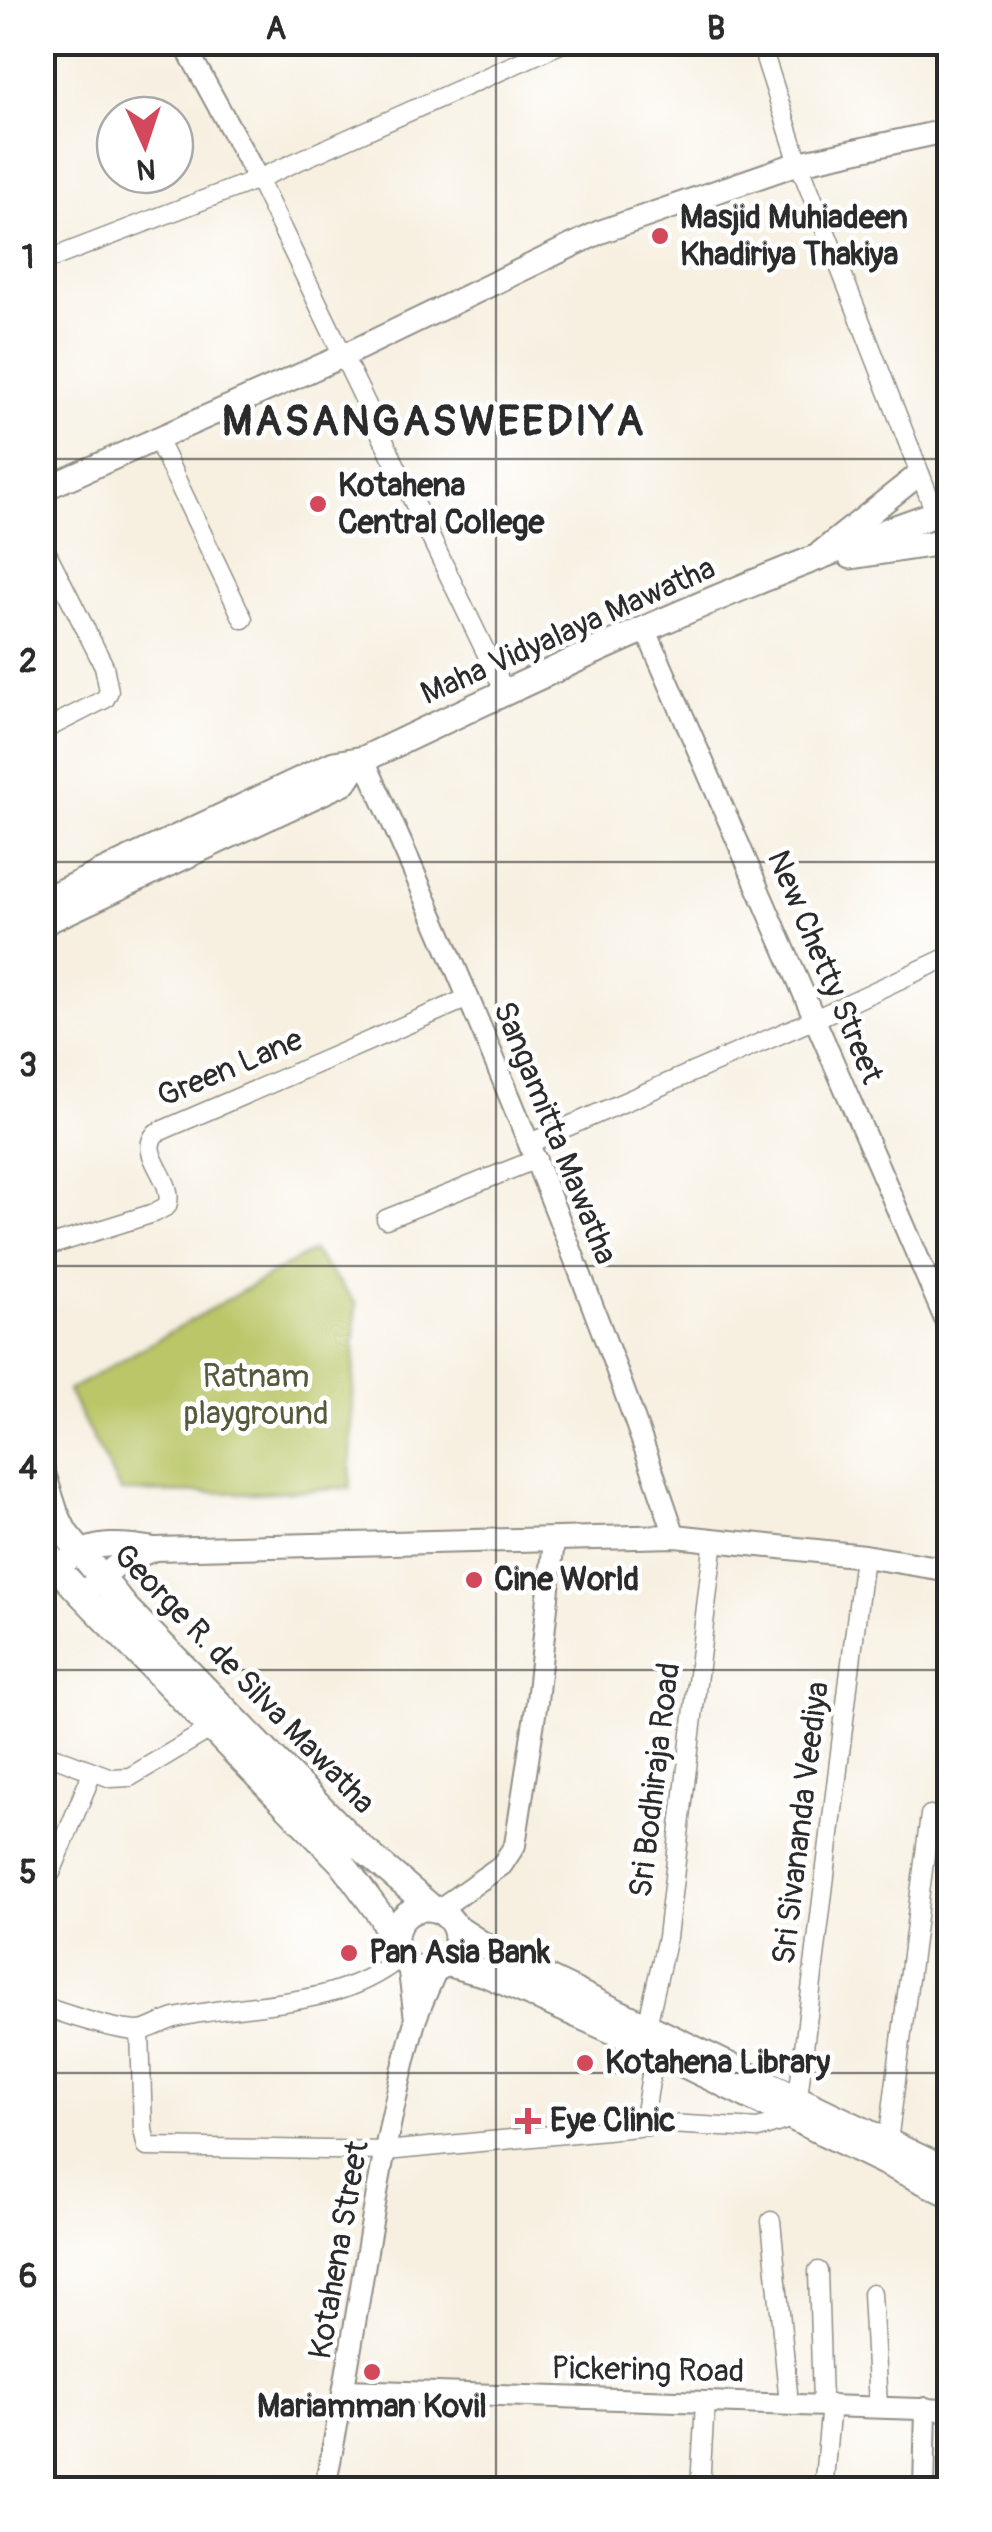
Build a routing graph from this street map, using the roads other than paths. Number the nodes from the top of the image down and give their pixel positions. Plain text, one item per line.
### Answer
1 (183, 42) edge
2 (564, 42) edge
3 (760, 42) edge
4 (950, 130) edge
5 (799, 163) junction
6 (258, 179) junction
7 (42, 262) edge
8 (345, 355) junction
9 (158, 438) junction
10 (918, 476) junction
11 (42, 490) edge
12 (939, 511) edge
13 (42, 544) edge
14 (943, 545) edge
15 (807, 564) junction
16 (244, 619) dead end
17 (645, 628) junction
18 (505, 692) junction
19 (42, 731) edge
20 (361, 760) junction
21 (42, 901) edge
22 (42, 923) edge
23 (950, 956) edge
24 (468, 998) junction
25 (815, 1020) junction
26 (534, 1151) junction
27 (386, 1219) dead end
28 (42, 1248) edge
29 (950, 1331) edge
30 (42, 1472) edge
31 (675, 1536) junction
32 (714, 1539) junction
33 (554, 1540) junction
34 (42, 1545) edge
35 (156, 1549) junction
36 (79, 1552) junction
37 (864, 1556) junction
38 (57, 1568) junction
39 (950, 1570) edge
40 (90, 1586) junction
41 (210, 1730) junction
42 (42, 1752) edge
43 (92, 1773) junction
44 (930, 1815) dead end
45 (53, 1874) edge
46 (442, 1915) junction
47 (402, 1956) junction
48 (441, 1965) junction
49 (42, 2006) edge
50 (415, 2021) junction
51 (140, 2031) junction
52 (651, 2038) junction
53 (794, 2106) junction
54 (643, 2125) junction
55 (888, 2142) junction
56 (386, 2152) junction
57 (950, 2172) edge
58 (950, 2194) edge
59 (770, 2221) dead end
60 (818, 2271) dead end
61 (872, 2293) dead end
62 (346, 2390) junction
63 (789, 2402) junction
64 (705, 2404) junction
65 (826, 2404) junction
66 (878, 2406) junction
67 (926, 2408) junction
68 (950, 2410) edge
69 (700, 2486) dead end
70 (324, 2490) edge
71 (824, 2490) edge
72 (924, 2490) edge

1 - 6 street
2 - 6 street
3 - 5 street
4 - 5 main road
5 - 8 main road
5 - 10 street
6 - 7 street
6 - 8 street
8 - 9 main road
8 - 18 street
9 - 11 main road
9 - 16 street
10 - 12 street
10 - 15 main road
12 - 14 main road
12 - 15 main road, Maha Vidyalaya Mawatha
13 - 19 street
14 - 15 main road, Maha Vidyalaya Mawatha
15 - 17 main road, Maha Vidyalaya Mawatha
17 - 18 main road, Maha Vidyalaya Mawatha
17 - 25 street, New Chetty Street
18 - 20 main road, Maha Vidyalaya Mawatha
20 - 21 main road, Maha Vidyalaya Mawatha
20 - 22 main road, Maha Vidyalaya Mawatha
20 - 24 street, Sangamitta Mawatha
23 - 25 street
24 - 26 street, Sangamitta Mawatha
24 - 28 street, Green Lane
25 - 26 street
25 - 29 street, New Chetty Street
26 - 27 street
26 - 31 street, Sangamitta Mawatha
30 - 36 main road, George R. de Silva Mawatha
31 - 32 main road
31 - 33 main road
32 - 37 main road
32 - 52 street, Sri Bodhiraja Road
33 - 35 main road
33 - 46 street
34 - 38 main road, George R. de Silva Mawatha
35 - 36 main road
35 - 40 main road
36 - 38 main road
36 - 40 main road, George R. de Silva Mawatha
37 - 39 main road
37 - 53 street, Sri Sivananda Veediya
38 - 40 main road, George R. de Silva Mawatha
40 - 41 main road, George R. de Silva Mawatha
40 - 46 main road, George R. de Silva Mawatha
41 - 43 street
41 - 47 main road, George R. de Silva Mawatha
42 - 43 street
43 - 45 street
44 - 55 street
46 - 47 main road
46 - 48 main road
46 - 52 main road, George R. de Silva Mawatha
47 - 48 main road
47 - 50 street, Kotahena Street
47 - 51 street
48 - 50 street, Kotahena Street
48 - 52 main road, George R. de Silva Mawatha
49 - 51 street
50 - 56 street, Kotahena Street
51 - 56 street
52 - 53 main road, George R. de Silva Mawatha
52 - 54 street, Sri Bodhiraja Road
53 - 54 street
53 - 55 main road, George R. de Silva Mawatha
53 - 58 main road, George R. de Silva Mawatha
54 - 56 street
55 - 57 main road, George R. de Silva Mawatha
56 - 62 street, Kotahena Street
59 - 63 street
60 - 65 street
61 - 66 street
62 - 64 street, Pickering Road
62 - 70 street, Kotahena Street
63 - 64 street, Pickering Road
63 - 65 street, Pickering Road
64 - 69 street
65 - 66 street, Pickering Road
65 - 71 street
66 - 67 street, Pickering Road
67 - 68 street, Pickering Road
67 - 72 street

